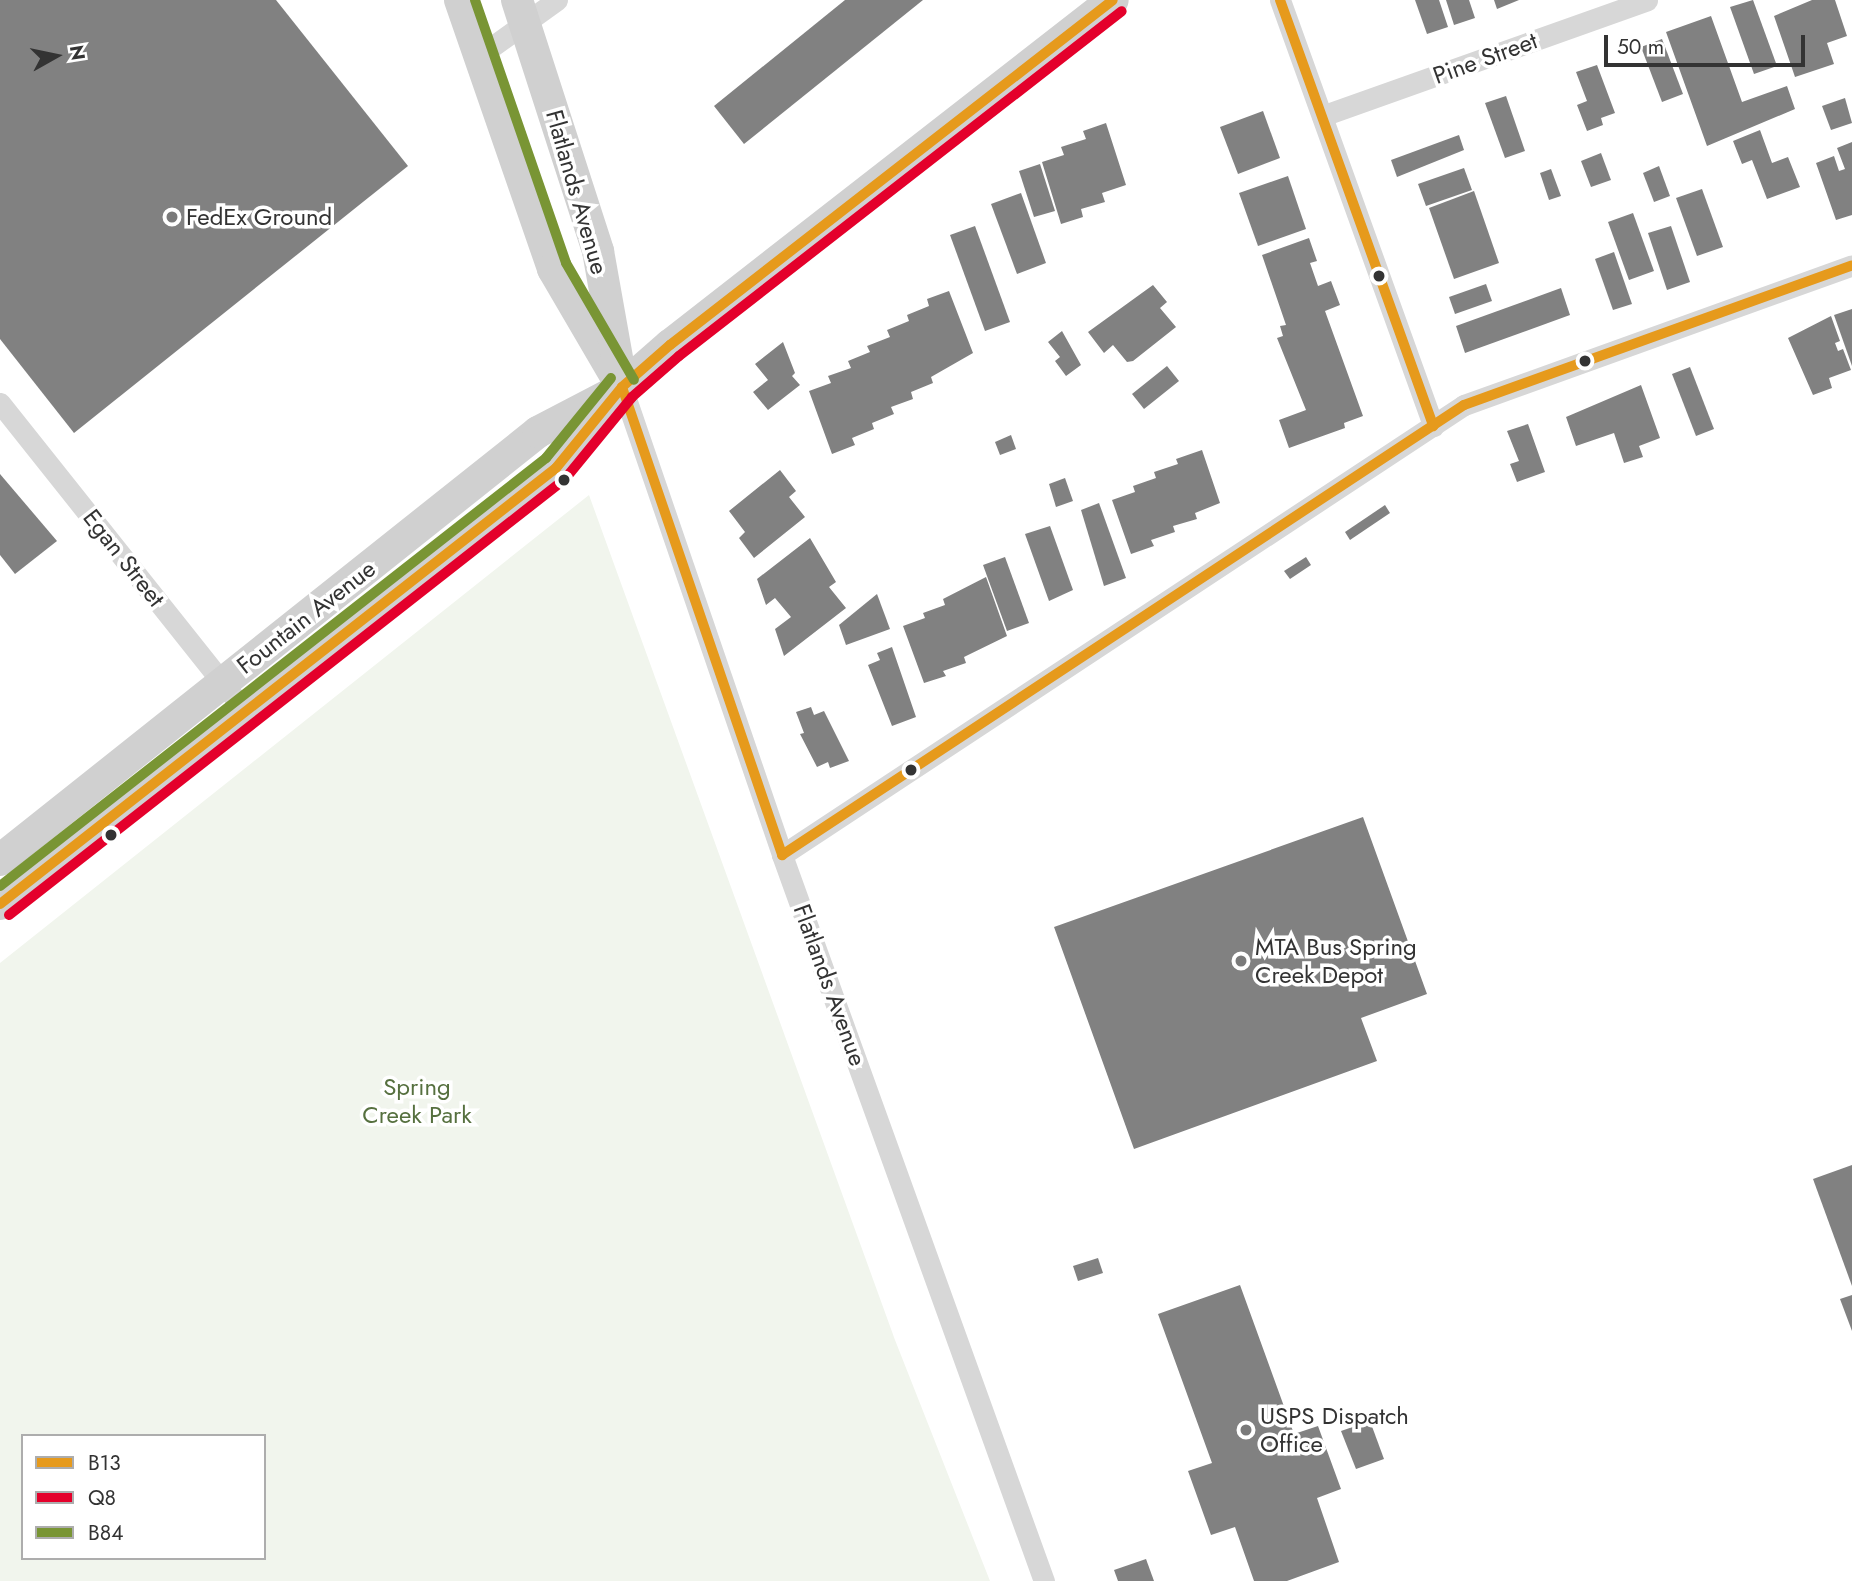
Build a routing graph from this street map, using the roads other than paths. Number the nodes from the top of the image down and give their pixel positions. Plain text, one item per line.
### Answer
1 (460, 0) edge
2 (557, 0) edge
3 (1112, 0) edge
4 (1280, 0) edge
5 (1647, 0) edge
6 (522, 11) edge
7 (480, 56) junction
8 (1322, 116) junction
9 (1852, 265) edge
10 (622, 387) junction
11 (0, 402) edge
12 (1433, 426) junction
13 (222, 684) junction
14 (247, 715) junction
15 (782, 855) junction
16 (0, 860) edge
17 (2, 899) edge
18 (1044, 1581) edge

1 - 7 main road, Flatlands Avenue
2 - 6 street
3 - 10 main road, Fountain Avenue
4 - 8 street
5 - 8 street, Pine Street
6 - 7 street
6 - 10 main road, Flatlands Avenue
7 - 10 main road, Flatlands Avenue
8 - 12 street
9 - 12 street
10 - 13 main road, Fountain Avenue
10 - 14 main road, Fountain Avenue
10 - 15 street, Flatlands Avenue
11 - 13 street, Egan Street
12 - 15 street
13 - 14 street, Egan Street
13 - 16 main road, Fountain Avenue
14 - 17 main road, Fountain Avenue
15 - 18 street, Flatlands Avenue

